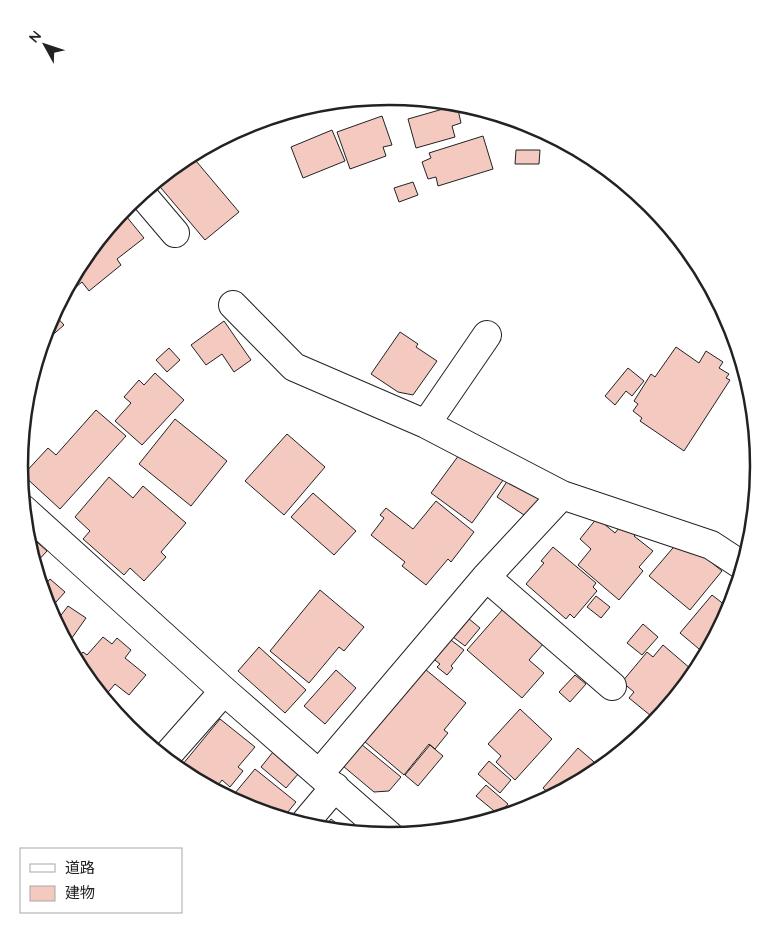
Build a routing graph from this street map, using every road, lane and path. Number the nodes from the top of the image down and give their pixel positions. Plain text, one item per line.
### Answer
1 (146, 199) edge
2 (175, 233) dead end
3 (233, 305) dead end
4 (488, 335) dead end
5 (426, 424) junction
6 (562, 495) junction
7 (31, 517) edge
8 (737, 562) edge
9 (486, 577) junction
10 (612, 686) dead end
11 (224, 691) junction
12 (169, 753) edge
13 (327, 781) junction
14 (307, 818) edge
15 (380, 828) edge

1 - 2 street
3 - 5 street
4 - 5 street
5 - 6 street
6 - 8 street
6 - 9 street
7 - 11 street
9 - 10 street
9 - 13 street
11 - 12 street
11 - 13 street
13 - 14 street
13 - 15 street

